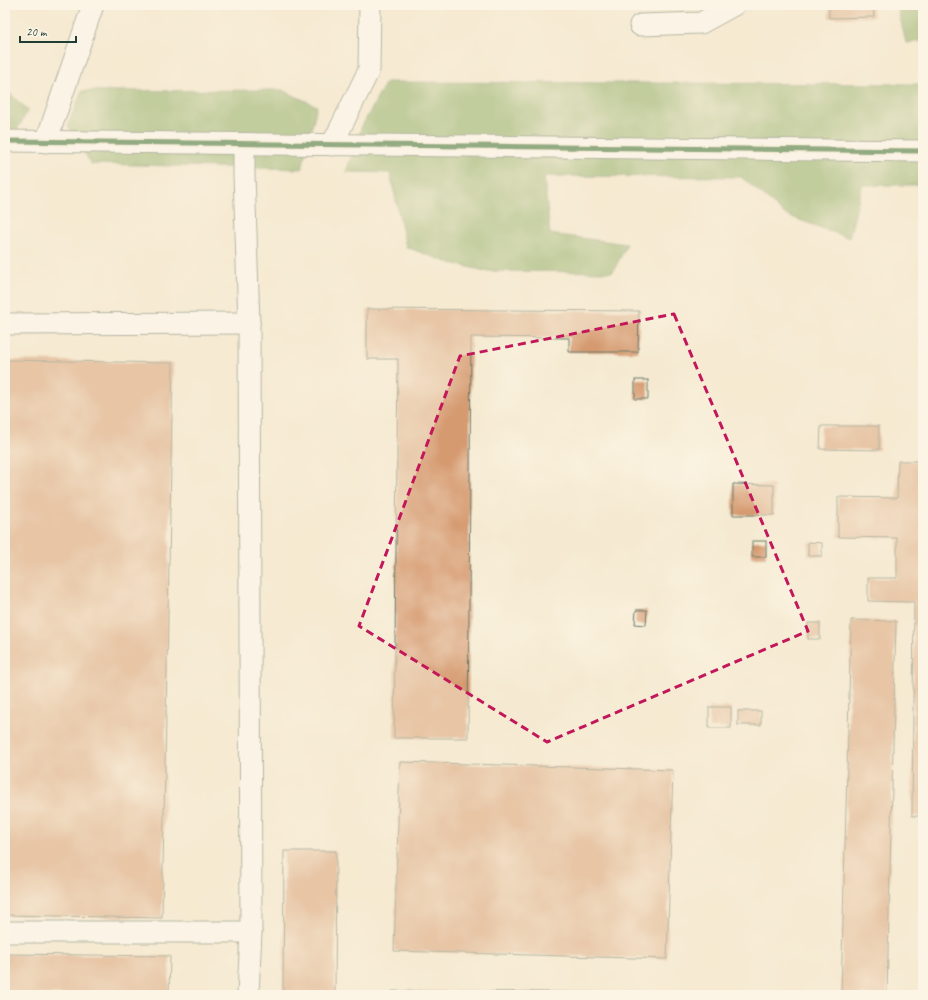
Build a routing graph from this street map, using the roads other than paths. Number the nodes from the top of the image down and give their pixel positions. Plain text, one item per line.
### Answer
1 (93, 5) edge
2 (370, 5) edge
3 (734, 5) edge
4 (640, 25) dead end
5 (5, 141) edge
6 (46, 142) junction
7 (244, 144) junction
8 (332, 145) junction
9 (923, 151) edge
10 (249, 323) junction
11 (5, 324) edge
12 (5, 932) edge
13 (251, 932) junction
14 (248, 995) edge

1 - 6 street
2 - 8 street
3 - 4 street
5 - 6 street
6 - 7 street
7 - 8 street
7 - 10 street
8 - 9 street
10 - 11 street
10 - 13 street
12 - 13 street
13 - 14 street

